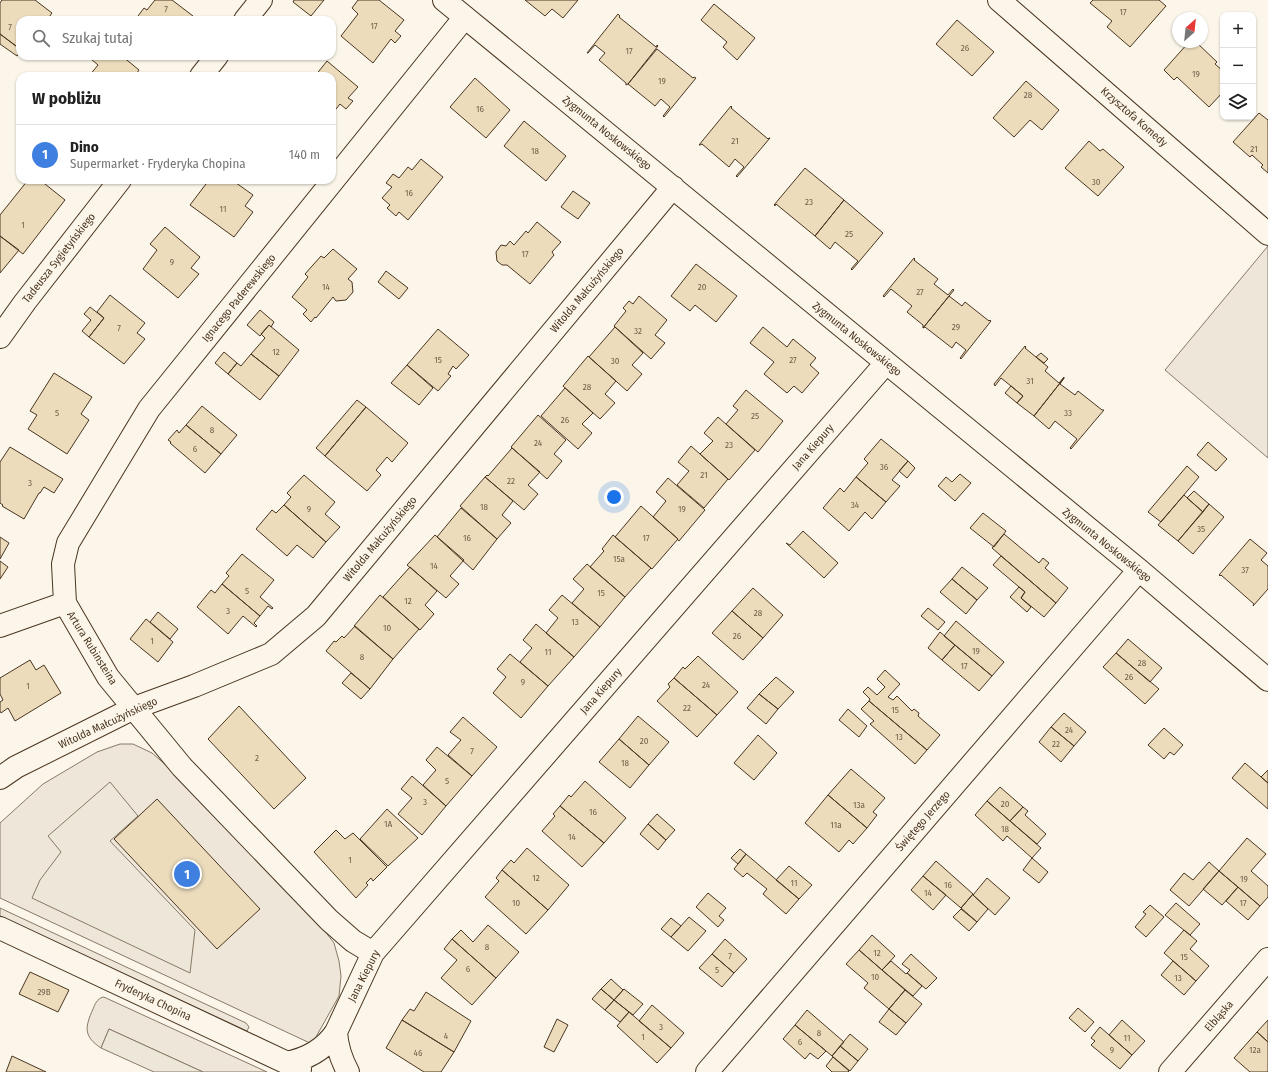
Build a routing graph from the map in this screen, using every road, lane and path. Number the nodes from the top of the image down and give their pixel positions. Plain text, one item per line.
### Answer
1 (261, 0) edge
2 (444, 0) edge
3 (999, 0) edge
4 (248, 16) edge
5 (465, 17) junction
6 (214, 60) edge
7 (204, 72) edge
8 (336, 177) edge
9 (117, 184) edge
10 (330, 184) edge
11 (673, 187) junction
12 (1268, 234) edge
13 (0, 337) edge
14 (886, 363) junction
15 (1139, 570) junction
16 (65, 603) junction
17 (0, 626) edge
18 (1268, 680) edge
19 (134, 708) junction
20 (0, 778) edge
21 (0, 928) edge
22 (373, 953) junction
23 (1268, 959) edge
24 (336, 1032) junction
25 (286, 1063) junction
26 (306, 1072) edge
27 (348, 1072) edge
28 (707, 1072) edge
29 (1170, 1072) edge

1 - 4 street
2 - 5 street, Zygmunta Noskowskiego
3 - 12 street, Krzysztofa Komedy
5 - 8 street, Ignacego Paderewskiego
5 - 11 street, Zygmunta Noskowskiego
6 - 7 street
9 - 13 street, Tadeusza Sygietyńskiego
10 - 16 street, Ignacego Paderewskiego
11 - 14 street, Zygmunta Noskowskiego
11 - 19 street, Witolda Małcużyńskiego
14 - 15 street, Zygmunta Noskowskiego
14 - 22 street, Jana Kiepury
15 - 18 street, Zygmunta Noskowskiego
15 - 28 street, Świętego Jerzego
16 - 17 street, Artura Rubinsteina
16 - 19 street, Artura Rubinsteina
19 - 20 street, Witolda Małcużyńskiego
19 - 22 street, Artura Rubinsteina
21 - 25 street, Fryderyka Chopina
22 - 24 street, Jana Kiepury
23 - 29 street, Elbląska
24 - 25 street, Jana Kiepury
24 - 27 street
25 - 26 street, Fryderyka Chopina

